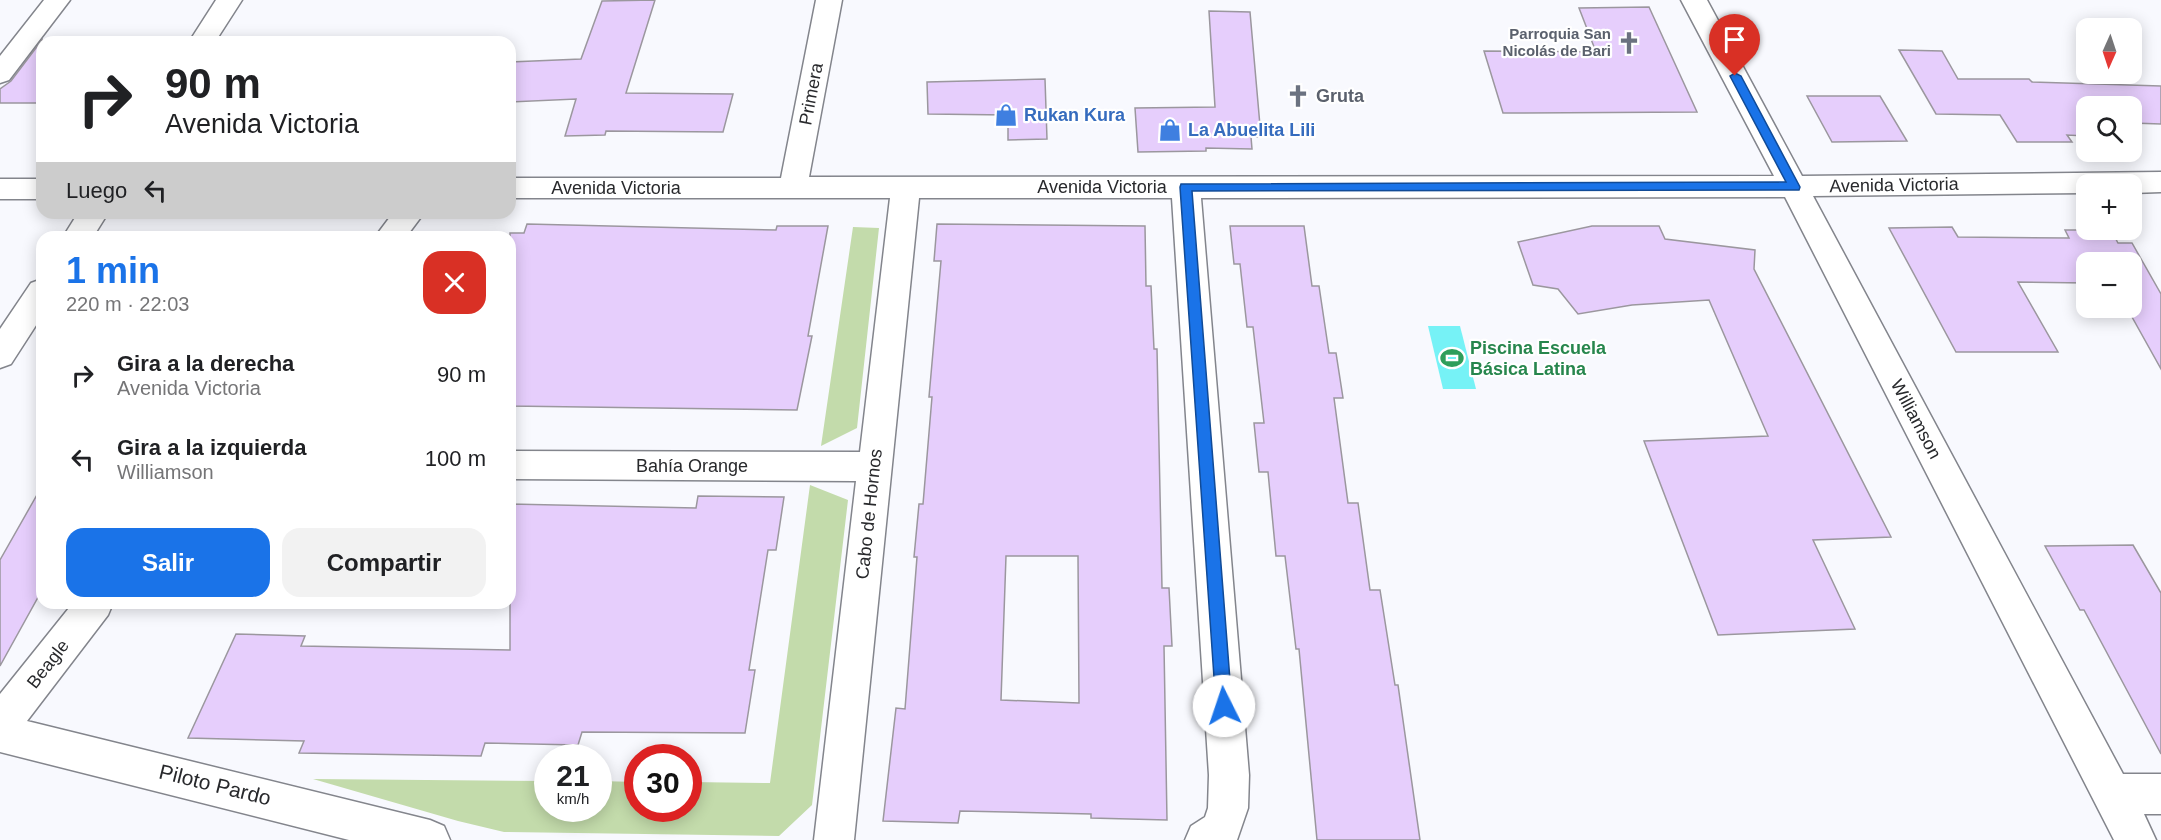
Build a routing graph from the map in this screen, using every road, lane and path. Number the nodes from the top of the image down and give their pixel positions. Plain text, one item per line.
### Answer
1 (57, 0) edge
2 (229, 0) edge
3 (829, 0) edge
4 (1694, 0) edge
5 (206, 36) edge
6 (0, 74) edge
7 (2161, 182) edge
8 (1185, 187) junction
9 (1794, 187) junction
10 (516, 188) edge
11 (793, 188) junction
12 (906, 188) junction
13 (0, 189) edge
14 (36, 189) edge
15 (404, 219) edge
16 (395, 231) edge
17 (36, 300) edge
18 (0, 355) edge
19 (516, 465) edge
20 (874, 467) junction
21 (90, 609) edge
22 (0, 725) edge
23 (0, 733) edge
24 (2112, 794) junction
25 (2161, 794) edge
26 (1213, 835) edge
27 (430, 840) edge
28 (834, 840) edge
29 (2136, 840) edge

1 - 6 street
2 - 5 street
3 - 11 street, Primera
4 - 9 street, Williamson
7 - 9 street, Avenida Victoria
8 - 9 street, Avenida Victoria
8 - 12 street, Avenida Victoria
8 - 26 street
9 - 24 street, Williamson
10 - 11 street, Avenida Victoria
11 - 12 street, Avenida Victoria
12 - 20 street, Cabo de Hornos
13 - 14 street
15 - 16 street
17 - 18 street
19 - 20 street, Bahía Orange
20 - 28 street, Cabo de Hornos
21 - 22 street, Beagle
23 - 27 street, Piloto Pardo
24 - 25 street
24 - 29 street, Williamson

